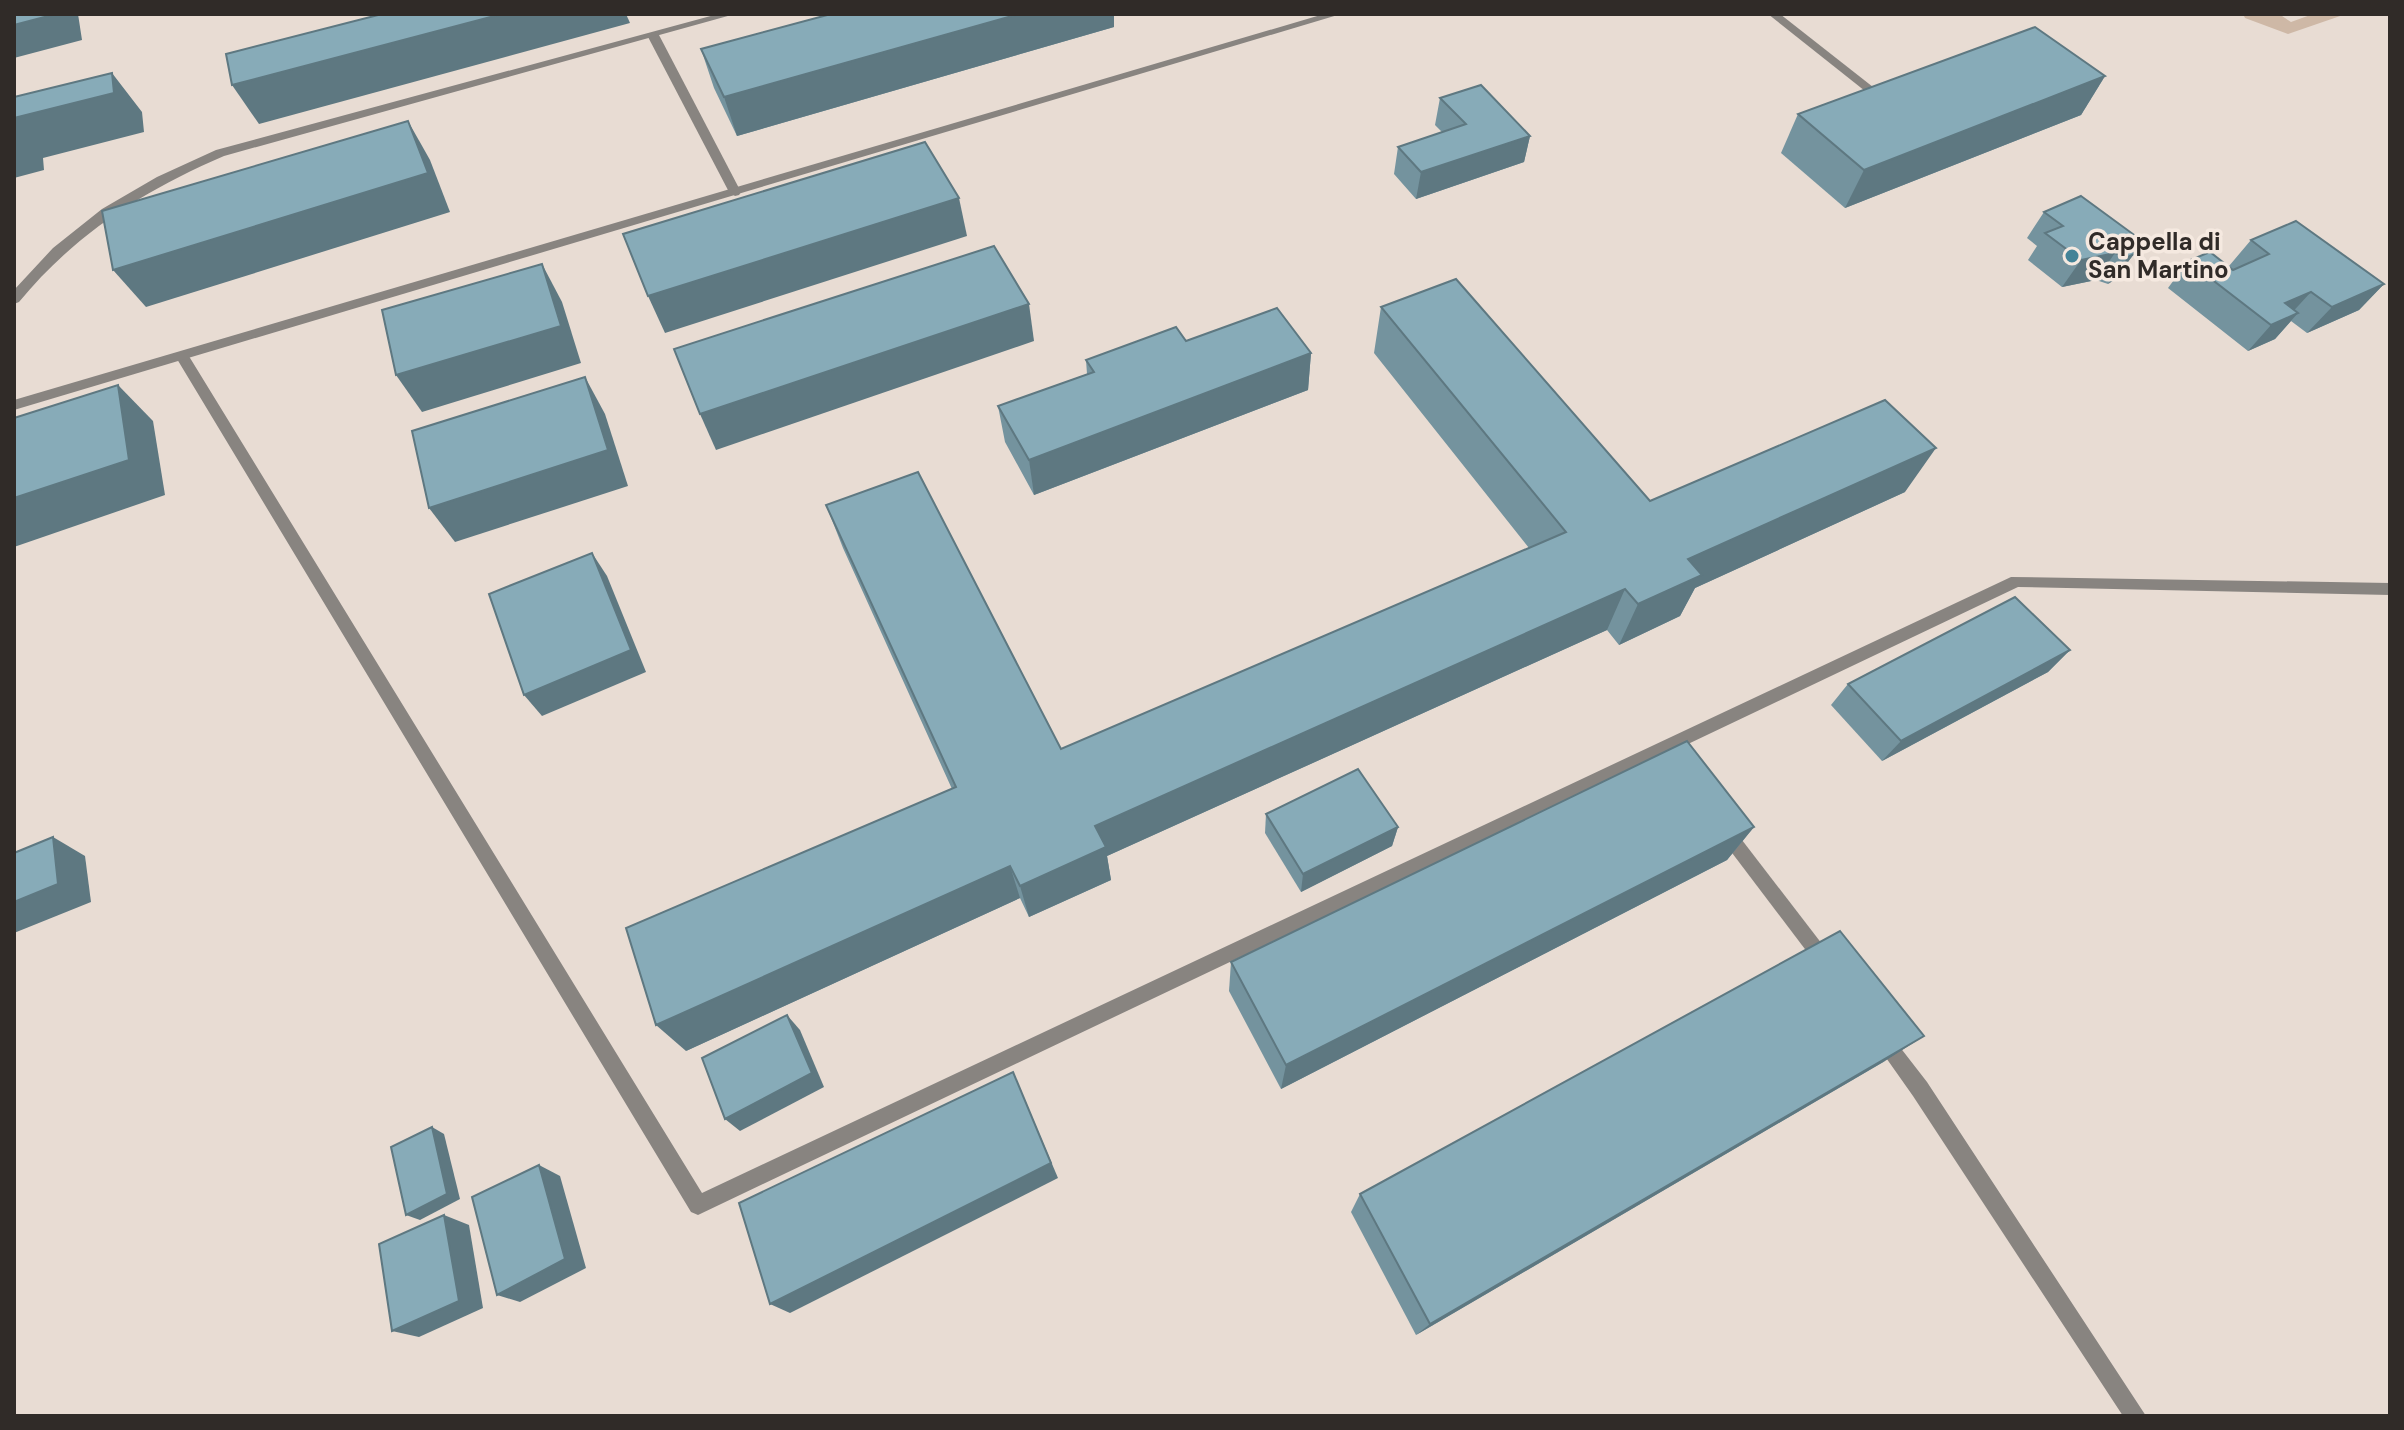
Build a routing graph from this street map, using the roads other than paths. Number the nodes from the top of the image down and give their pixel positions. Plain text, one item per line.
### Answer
1 (730, 14) edge
2 (1336, 14) edge
3 (1773, 14) edge
4 (653, 35) junction
5 (1869, 89) edge
6 (735, 192) junction
7 (14, 299) edge
8 (182, 356) junction
9 (14, 405) edge
10 (2390, 589) edge
11 (1710, 811) edge
12 (1834, 975) edge
13 (1873, 1025) edge
14 (2135, 1416) edge

1 - 4 street
2 - 6 street
3 - 5 street
4 - 6 street
4 - 7 street
6 - 8 street
8 - 9 street
8 - 10 street
11 - 12 street
13 - 14 street

